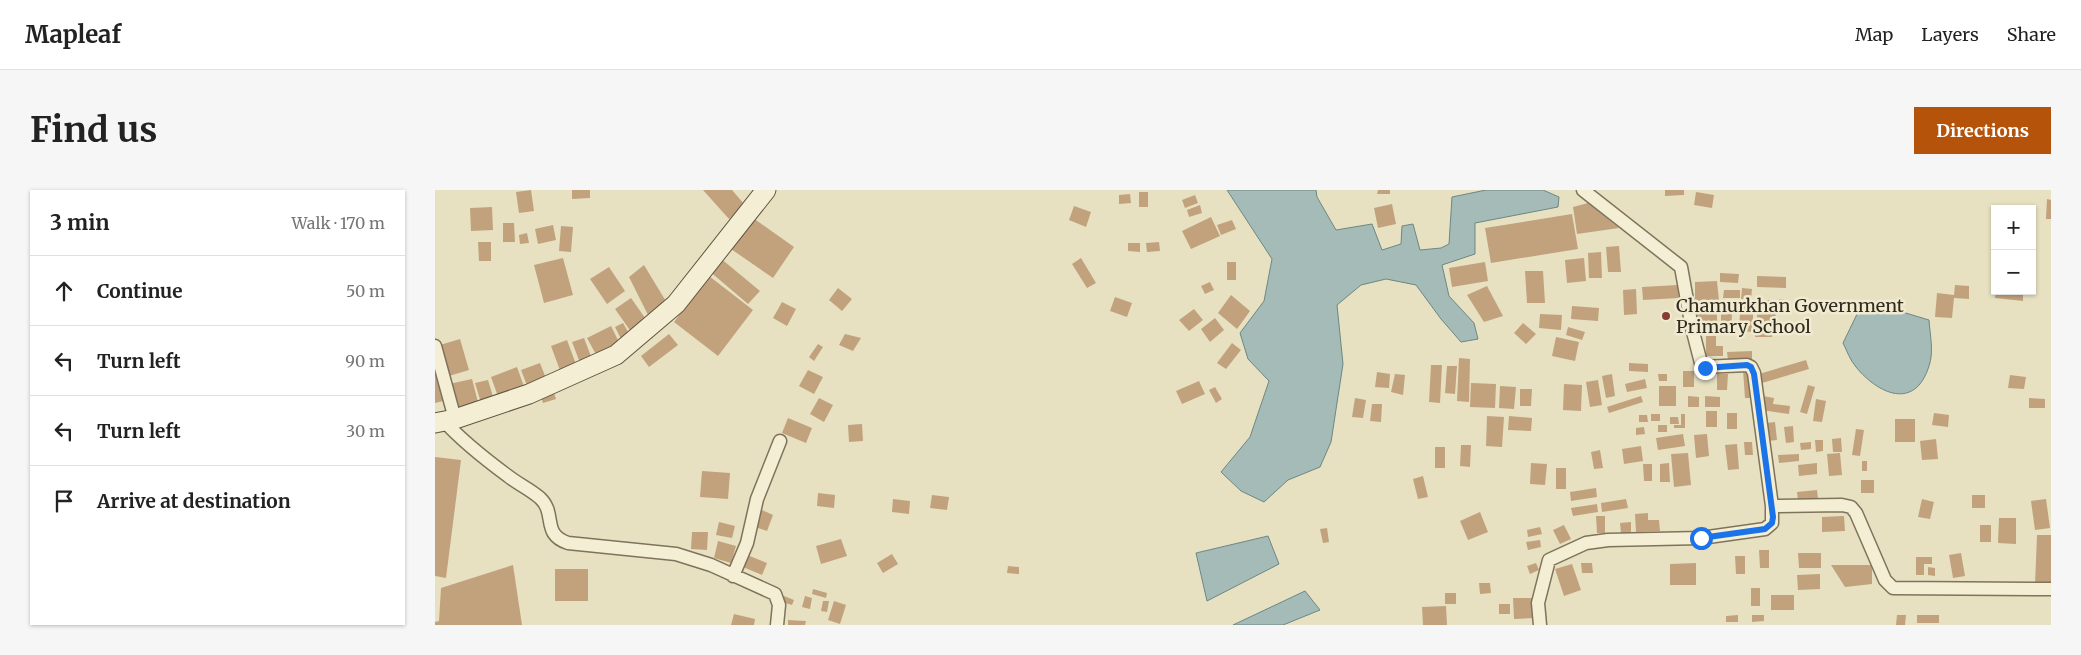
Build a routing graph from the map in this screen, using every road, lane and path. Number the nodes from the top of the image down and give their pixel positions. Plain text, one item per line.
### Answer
1 (766, 190) edge
2 (1583, 190) edge
3 (435, 346) edge
4 (445, 421) edge
5 (780, 441) dead end
6 (1772, 506) junction
7 (733, 576) junction
8 (2051, 589) edge
9 (777, 625) edge
10 (1540, 625) edge

1 - 4 street
2 - 6 street
3 - 4 street
4 - 7 street
5 - 7 street
6 - 8 street
6 - 10 street
7 - 9 street

